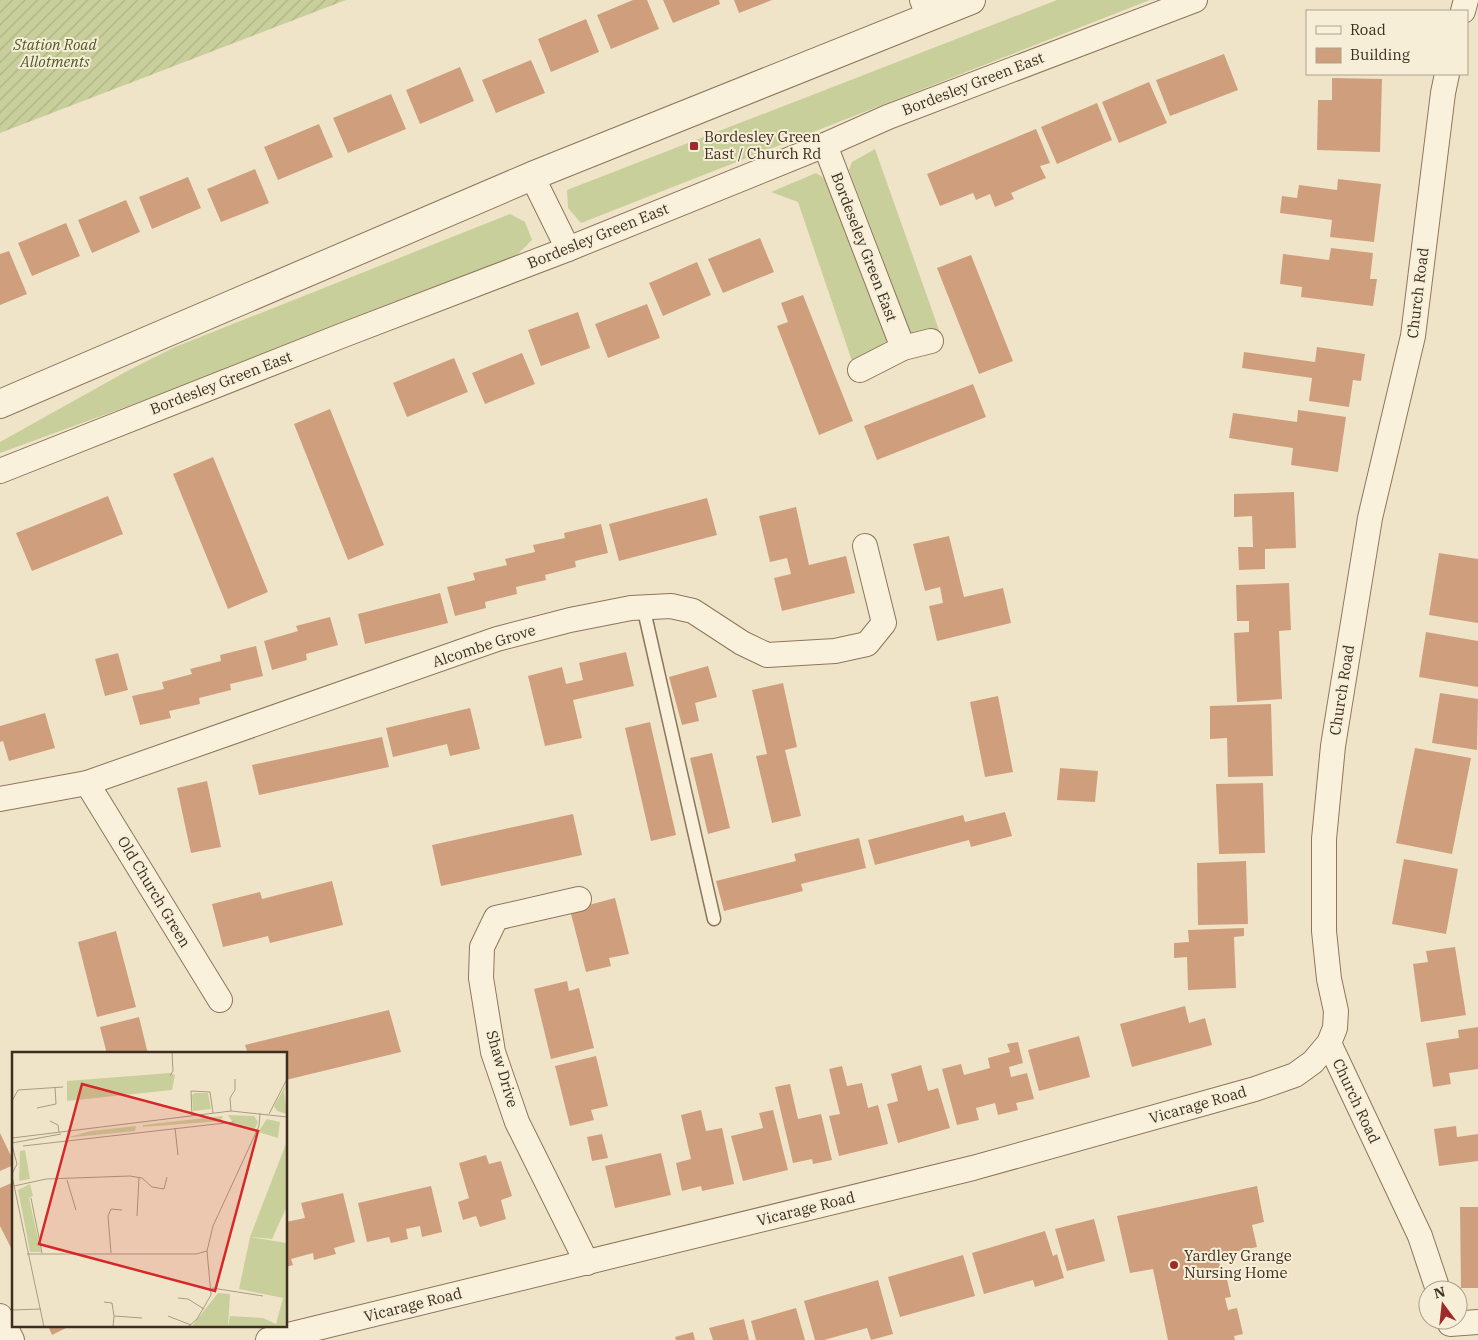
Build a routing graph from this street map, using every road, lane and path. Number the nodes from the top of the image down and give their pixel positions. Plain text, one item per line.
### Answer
1 (971, 0) edge
2 (1195, 0) edge
3 (926, 9) edge
4 (1447, 75) edge
5 (825, 145) junction
6 (532, 176) junction
7 (568, 249) junction
8 (931, 341) dead end
9 (904, 348) junction
10 (860, 370) dead end
11 (0, 404) edge
12 (0, 471) edge
13 (865, 546) dead end
14 (644, 606) junction
15 (87, 783) junction
16 (0, 800) edge
17 (579, 899) dead end
18 (714, 919) dead end
19 (220, 1000) dead end
20 (1329, 1043) junction
21 (586, 1263) junction
22 (1435, 1280) edge
23 (0, 1316) edge
24 (12, 1340) edge
25 (268, 1340) edge

1 - 3 street
2 - 5 street, Bordesley Green East
3 - 6 street
4 - 20 street, Church Road
5 - 7 street, Bordesley Green East
5 - 9 street, Bordeseley Green East
6 - 7 street
6 - 11 street
7 - 12 street, Bordesley Green East
8 - 9 street
9 - 10 street
13 - 14 street, Alcombe Grove
14 - 15 street, Alcombe Grove
14 - 18 lane
15 - 16 street, Alcombe Grove
15 - 19 street, Old Church Green
17 - 21 street, Shaw Drive
20 - 21 street, Vicarage Road
20 - 22 street, Church Road
21 - 25 street, Vicarage Road
23 - 24 street

